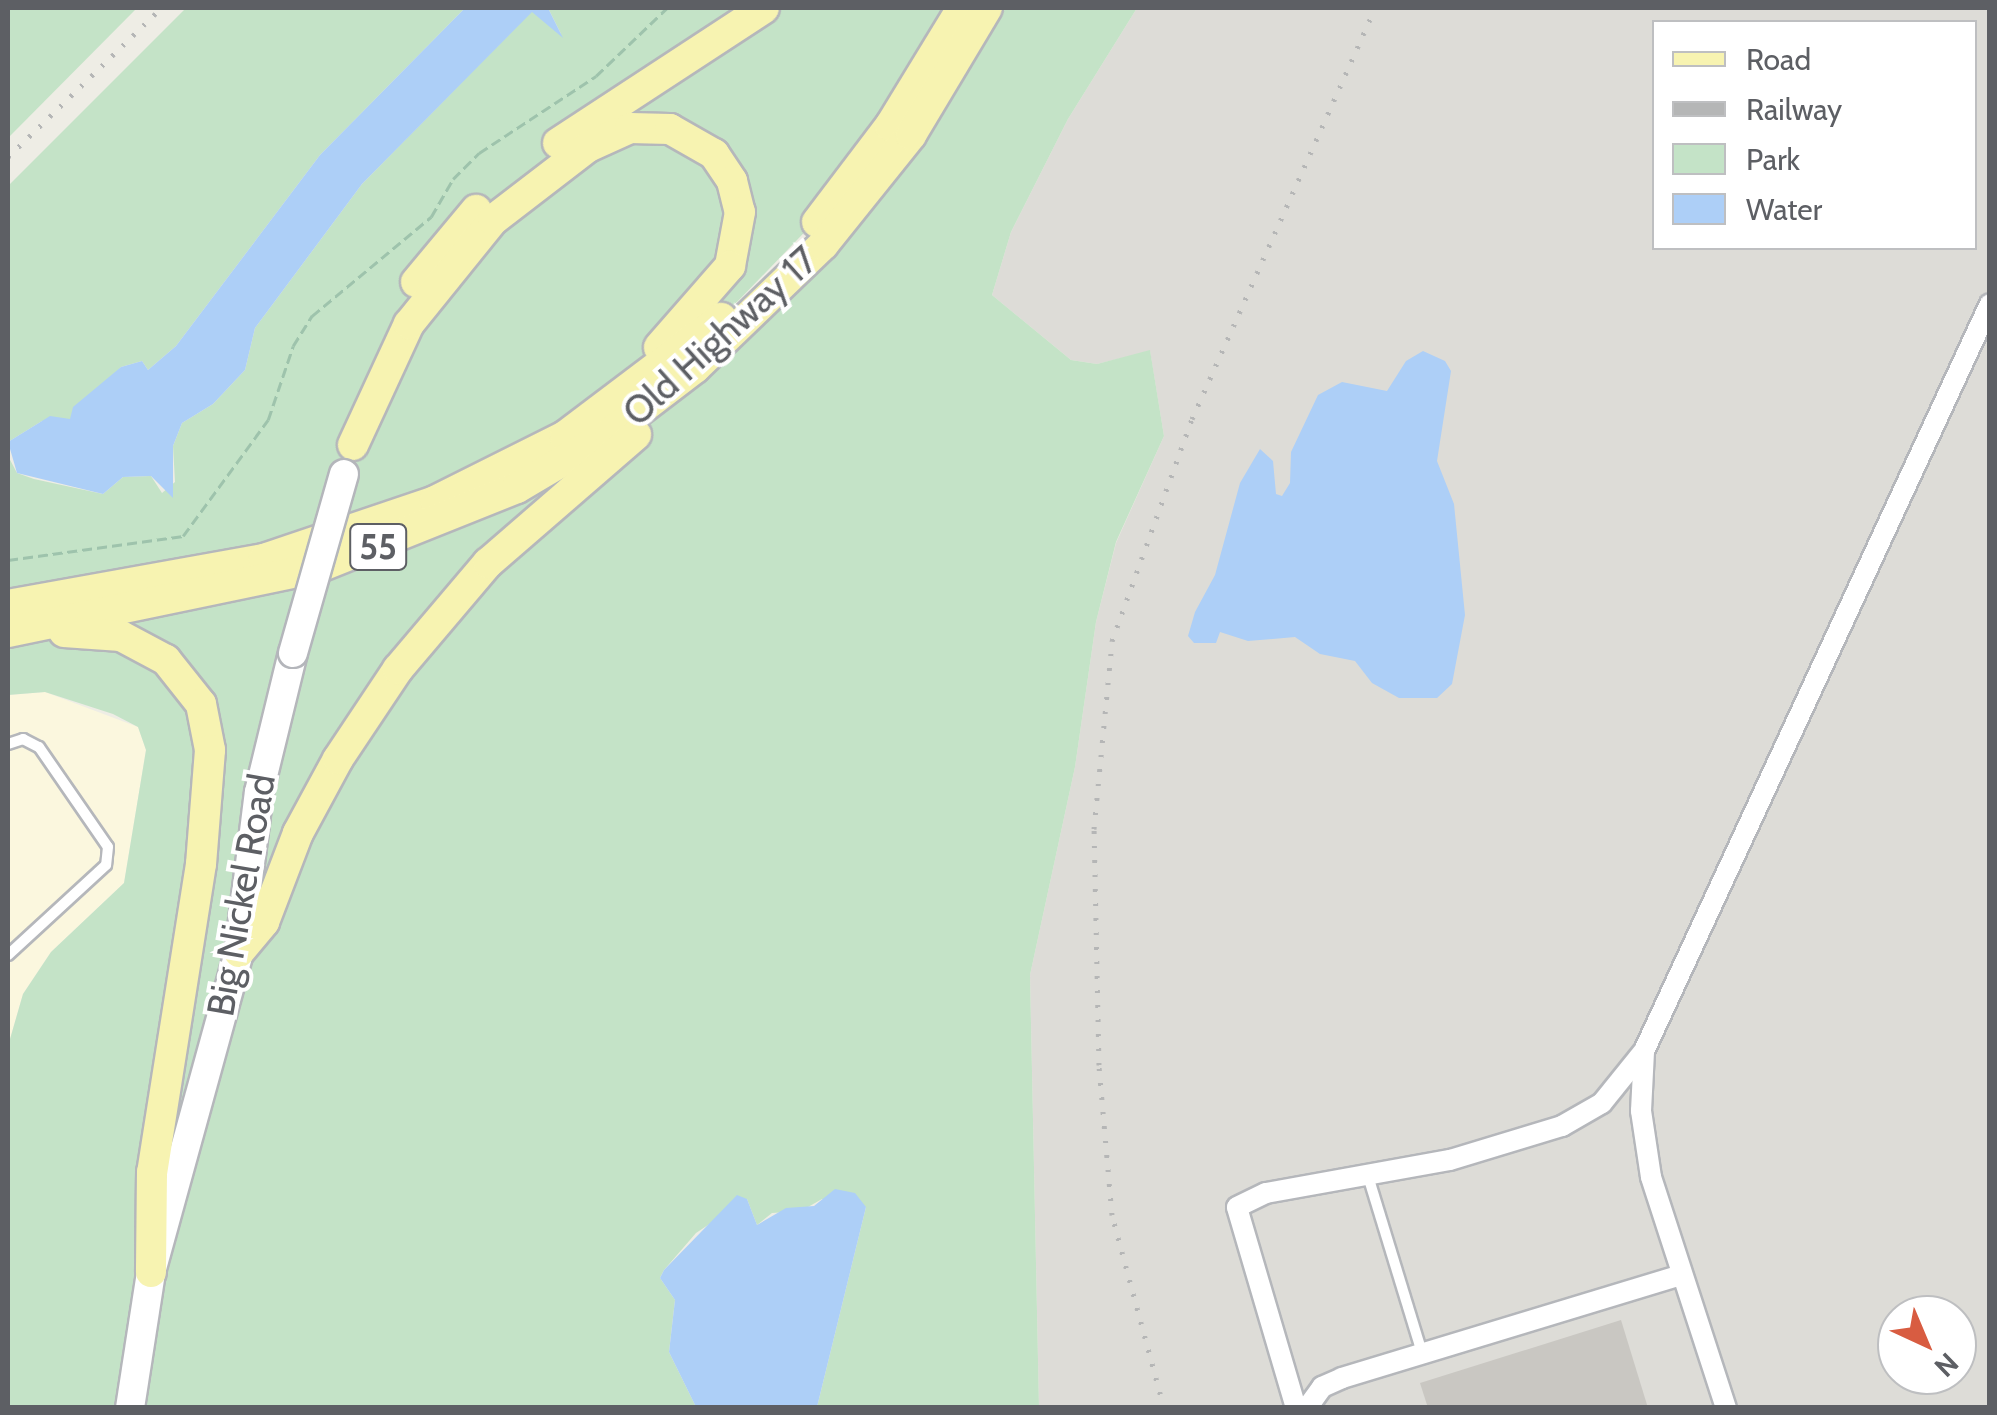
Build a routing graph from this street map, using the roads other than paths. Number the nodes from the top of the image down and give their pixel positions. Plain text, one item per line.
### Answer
1 (764, 8) edge
2 (962, 8) edge
3 (987, 8) edge
4 (1990, 304) edge
5 (696, 368) junction
6 (601, 410) junction
7 (348, 459) junction
8 (12, 622) edge
9 (8, 744) edge
10 (239, 952) junction
11 (8, 955) edge
12 (1644, 1050) junction
13 (1368, 1176) junction
14 (152, 1272) junction
15 (1680, 1275) junction
16 (1422, 1354) junction
17 (130, 1408) edge
18 (1296, 1408) edge
19 (1307, 1408) edge
20 (1726, 1408) edge

1 - 7 main road
2 - 6 main road, Old Highway 17 / 55
3 - 5 main road, Old Highway 17 / 55
4 - 12 street
5 - 8 main road, Old Highway 17 / 55
5 - 10 main road
6 - 7 main road
6 - 8 main road, Old Highway 17 / 55
7 - 10 main road, Big Nickel Road, bridge
8 - 14 main road
9 - 11 lane
10 - 14 main road, Big Nickel Road
12 - 13 street
12 - 15 street
13 - 16 lane
13 - 18 street
14 - 17 main road, Big Nickel Road
15 - 16 street
15 - 20 street
16 - 19 street

